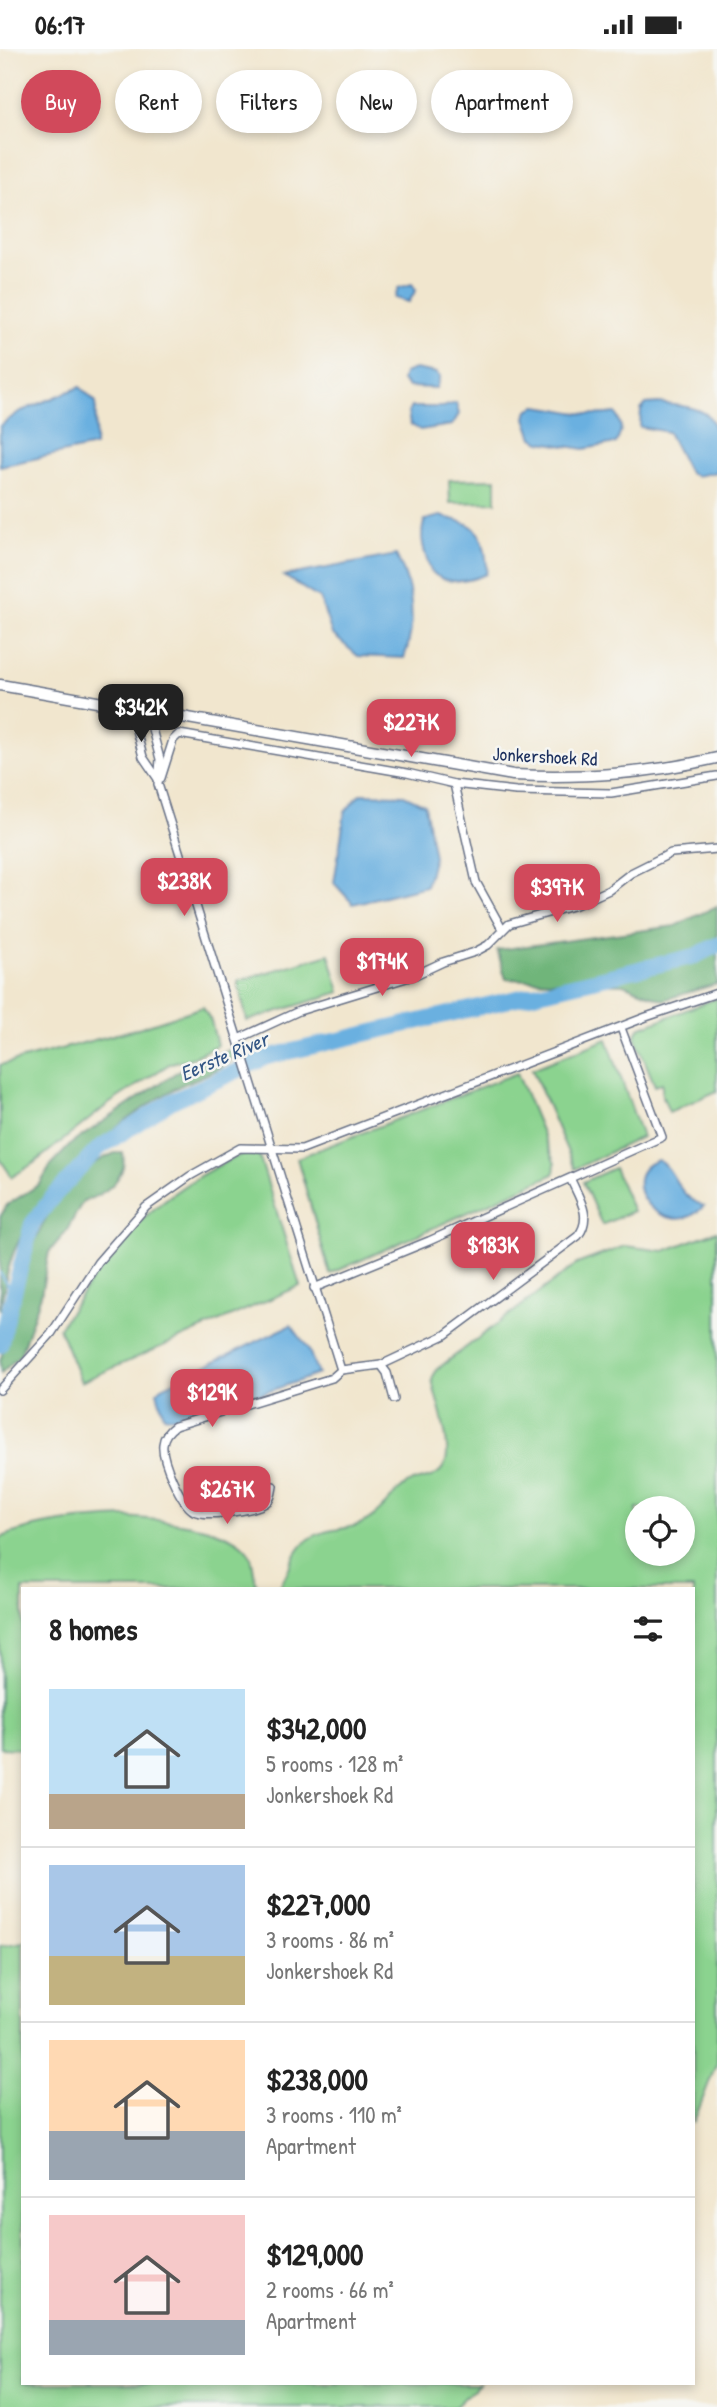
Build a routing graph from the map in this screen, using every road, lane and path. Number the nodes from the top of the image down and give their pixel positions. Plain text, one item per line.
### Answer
1 (0, 685) edge
2 (130, 706) junction
3 (147, 710) junction
4 (717, 758) edge
5 (717, 776) edge
6 (158, 781) junction
7 (454, 784) junction
8 (717, 849) edge
9 (502, 929) junction
10 (717, 993) edge
11 (621, 1028) junction
12 (238, 1039) junction
13 (270, 1147) junction
14 (572, 1179) junction
15 (314, 1288) junction
16 (381, 1366) junction
17 (341, 1370) junction
18 (0, 1390) edge
19 (394, 1399) dead end
20 (273, 1486) dead end

1 - 2 street, Jonkershoek Rd
2 - 3 street, Jonkershoek Rd
2 - 6 street
3 - 4 street, Jonkershoek Rd
3 - 6 street
5 - 7 street
6 - 7 street
6 - 12 street
7 - 9 street
8 - 9 street
9 - 12 street
10 - 11 street
11 - 13 street
11 - 14 street
12 - 13 street
13 - 15 street
13 - 18 street
14 - 15 street
14 - 16 street
15 - 17 street
16 - 17 street
16 - 19 street
17 - 20 street

